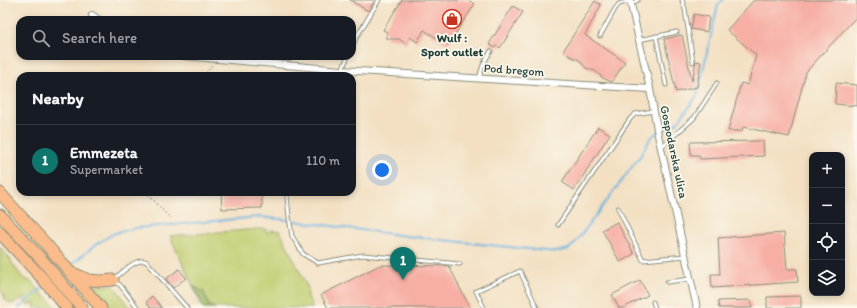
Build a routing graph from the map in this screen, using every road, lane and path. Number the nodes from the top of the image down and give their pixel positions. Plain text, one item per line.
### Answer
1 (379, 0) edge
2 (638, 0) edge
3 (682, 0) edge
4 (631, 2) edge
5 (677, 32) dead end
6 (600, 36) dead end
7 (656, 36) junction
8 (356, 38) edge
9 (639, 40) junction
10 (491, 51) dead end
11 (229, 60) edge
12 (346, 60) edge
13 (693, 62) dead end
14 (213, 64) dead end
15 (342, 70) junction
16 (207, 72) edge
17 (479, 79) junction
18 (717, 83) dead end
19 (666, 85) dead end
20 (650, 89) junction
21 (654, 111) junction
22 (664, 125) dead end
23 (668, 142) junction
24 (661, 147) junction
25 (672, 166) dead end
26 (0, 193) edge
27 (150, 196) edge
28 (287, 196) dead end
29 (618, 208) dead end
30 (0, 215) edge
31 (172, 218) dead end
32 (558, 225) dead end
33 (0, 232) edge
34 (685, 256) junction
35 (460, 264) dead end
36 (71, 272) junction
37 (690, 279) junction
38 (113, 280) junction
39 (667, 282) dead end
40 (653, 302) dead end
41 (67, 308) edge
42 (82, 308) edge
43 (101, 308) edge
44 (138, 308) edge
45 (187, 308) edge
46 (484, 308) edge
47 (537, 308) edge
48 (655, 308) edge
49 (697, 308) edge

1 - 8 lane
2 - 4 lane
3 - 13 lane
4 - 6 lane
4 - 9 street, Gospodarska ulica
5 - 7 lane
7 - 9 lane
7 - 19 lane
9 - 20 street, Gospodarska ulica
10 - 17 lane
11 - 15 street, Pod bregom
12 - 15 lane
14 - 16 path
15 - 17 street, Pod bregom
17 - 20 street, Pod bregom
18 - 23 lane
20 - 21 street, Gospodarska ulica
21 - 24 street, Gospodarska ulica
21 - 32 lane
22 - 23 path
23 - 24 lane
23 - 25 path
24 - 34 street, Gospodarska ulica
26 - 36 highway
27 - 31 path
28 - 35 lane
29 - 34 lane
30 - 42 highway
33 - 41 highway
34 - 37 street, Gospodarska ulica
36 - 38 highway
36 - 43 highway
37 - 39 lane
37 - 49 street, Gospodarska ulica
38 - 44 lane
38 - 45 lane
40 - 48 lane
46 - 47 lane

